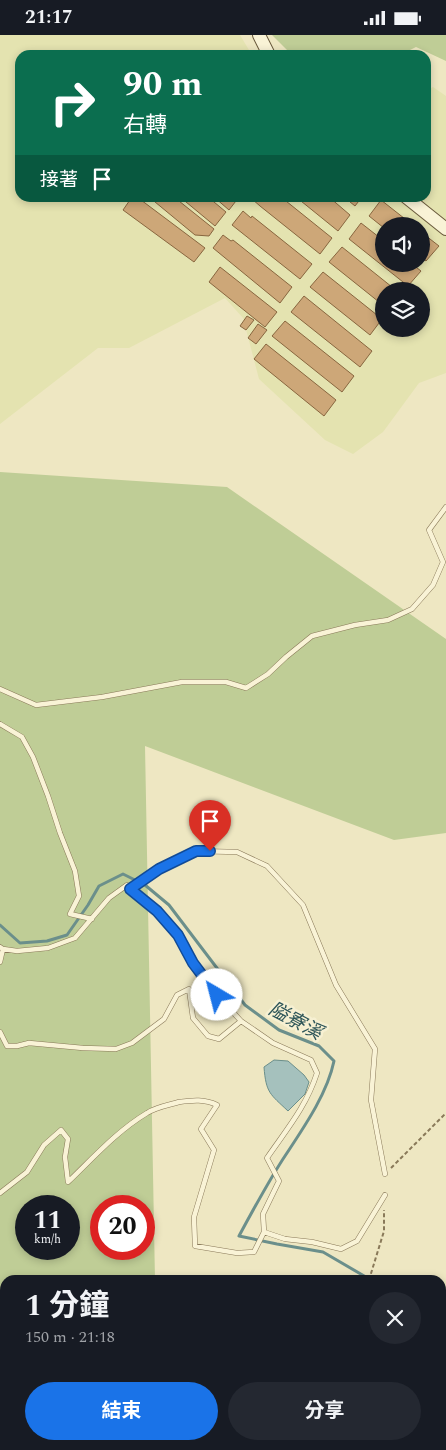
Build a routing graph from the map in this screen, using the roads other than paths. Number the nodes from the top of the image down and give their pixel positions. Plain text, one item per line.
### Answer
1 (259, 35) edge
2 (266, 50) edge
3 (412, 202) edge
4 (446, 229) edge
5 (446, 507) edge
6 (0, 689) edge
7 (0, 724) edge
8 (131, 888) junction
9 (92, 919) junction
10 (2, 948) edge
11 (0, 961) edge
12 (241, 1021) junction
13 (0, 1032) edge
14 (385, 1174) road end
15 (0, 1193) edge
16 (385, 1195) road end
17 (263, 1233) junction

1 - 2 street
3 - 4 street
5 - 6 lane
7 - 9 lane
8 - 9 lane
8 - 12 lane
8 - 14 lane
9 - 10 lane
10 - 11 lane
12 - 13 lane
12 - 17 lane
15 - 17 lane
16 - 17 lane

